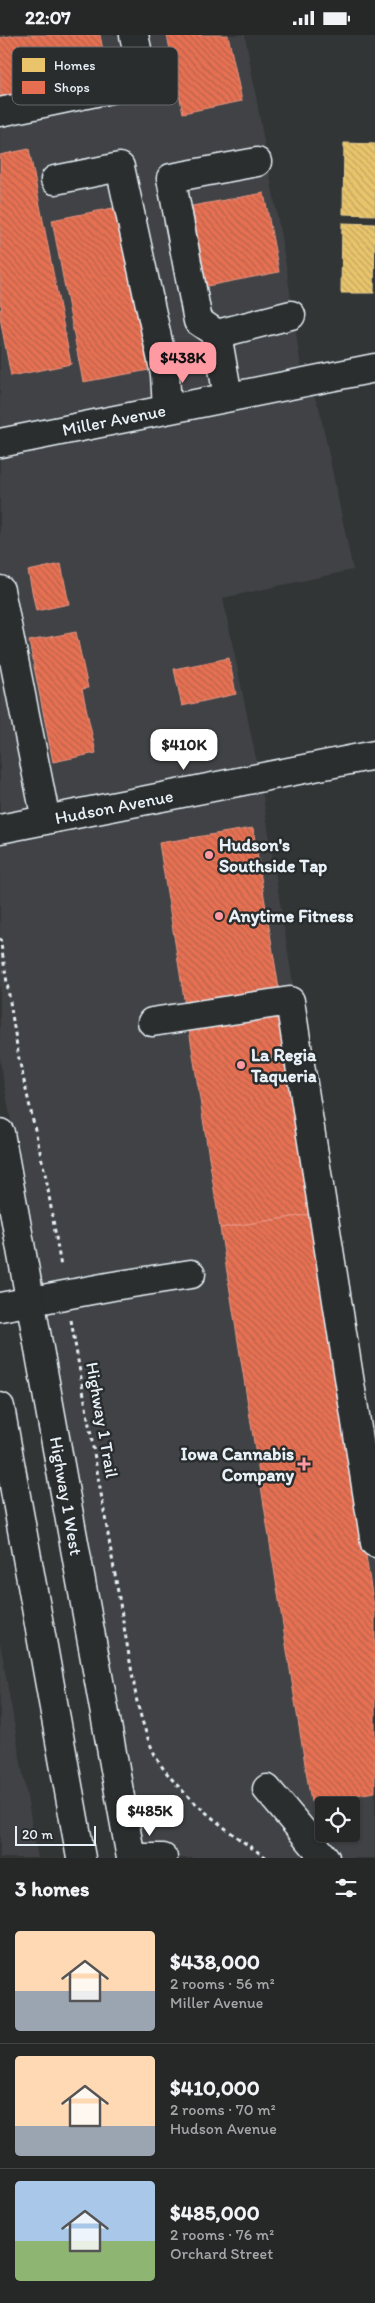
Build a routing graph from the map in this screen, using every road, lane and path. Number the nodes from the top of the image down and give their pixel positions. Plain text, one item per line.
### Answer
1 (33, 105) edge
2 (0, 112) edge
3 (257, 162) dead end
4 (55, 180) dead end
5 (291, 315) dead end
6 (217, 333) junction
7 (375, 368) edge
8 (228, 397) junction
9 (167, 409) junction
10 (0, 443) edge
11 (0, 590) edge
12 (375, 755) edge
13 (46, 820) junction
14 (0, 829) edge
15 (0, 938) edge
16 (152, 1022) dead end
17 (0, 1133) edge
18 (191, 1274) dead end
19 (66, 1295) junction
20 (30, 1301) junction
21 (0, 1307) edge
22 (0, 1407) edge
23 (375, 1543) edge
24 (267, 1789) dead end
25 (81, 1858) edge
26 (131, 1858) edge
27 (136, 1858) edge
28 (163, 1858) edge
29 (267, 1858) edge
30 (325, 1858) edge

1 - 2 main road
3 - 6 main road
4 - 9 main road
5 - 6 main road
6 - 8 main road
7 - 8 main road, Miller Avenue
8 - 9 main road, Miller Avenue
9 - 10 main road, Miller Avenue
11 - 13 main road
12 - 13 main road, Hudson Avenue
13 - 14 main road, Hudson Avenue
15 - 19 path, Highway 1 Trail
16 - 23 main road
17 - 20 main road, Highway 1 West
18 - 19 main road
19 - 20 main road
19 - 29 path, Highway 1 Trail
20 - 21 main road
20 - 26 main road, Highway 1 West
22 - 25 main road
24 - 30 main road
27 - 28 main road

